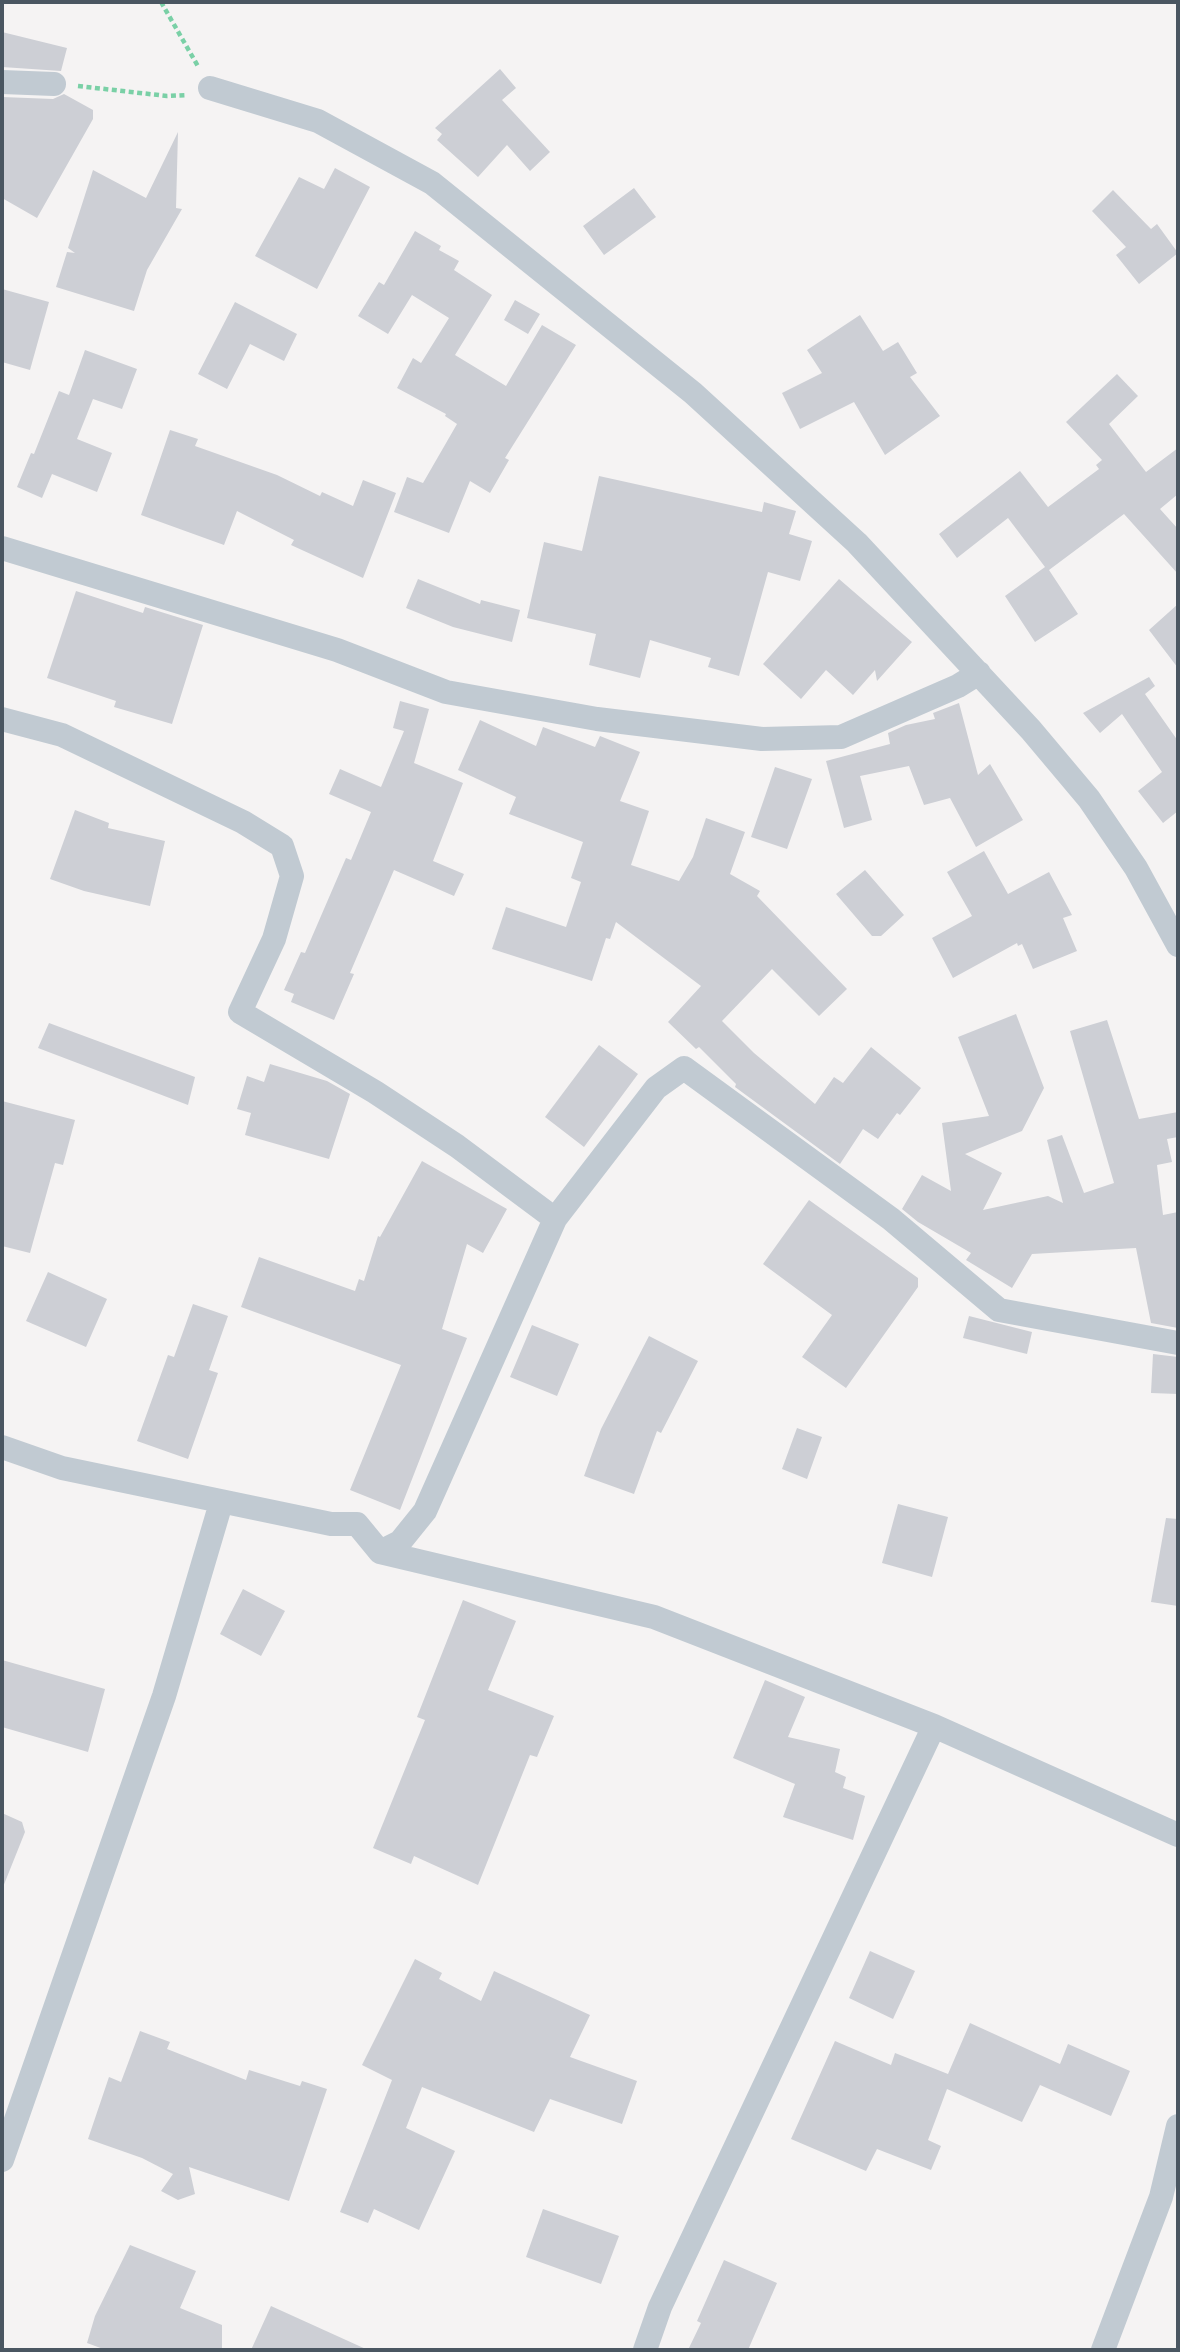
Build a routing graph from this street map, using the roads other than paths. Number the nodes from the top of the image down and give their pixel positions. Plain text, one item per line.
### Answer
1 (2, 82) edge
2 (54, 84) road end
3 (210, 88) road end
4 (2, 548) edge
5 (979, 673) junction
6 (2, 719) edge
7 (1178, 945) edge
8 (555, 1219) junction
9 (1178, 1343) edge
10 (2, 1447) edge
11 (221, 1503) junction
12 (380, 1552) junction
13 (934, 1726) junction
14 (1178, 1835) edge
15 (1178, 2126) edge
16 (2, 2160) edge
17 (645, 2350) edge
18 (1103, 2350) edge

1 - 2 street
3 - 5 street
4 - 5 street
5 - 7 street
6 - 8 street
8 - 9 street
8 - 12 street
10 - 11 street
11 - 12 street
11 - 16 street
12 - 13 street
13 - 14 street
13 - 17 street
15 - 18 street

